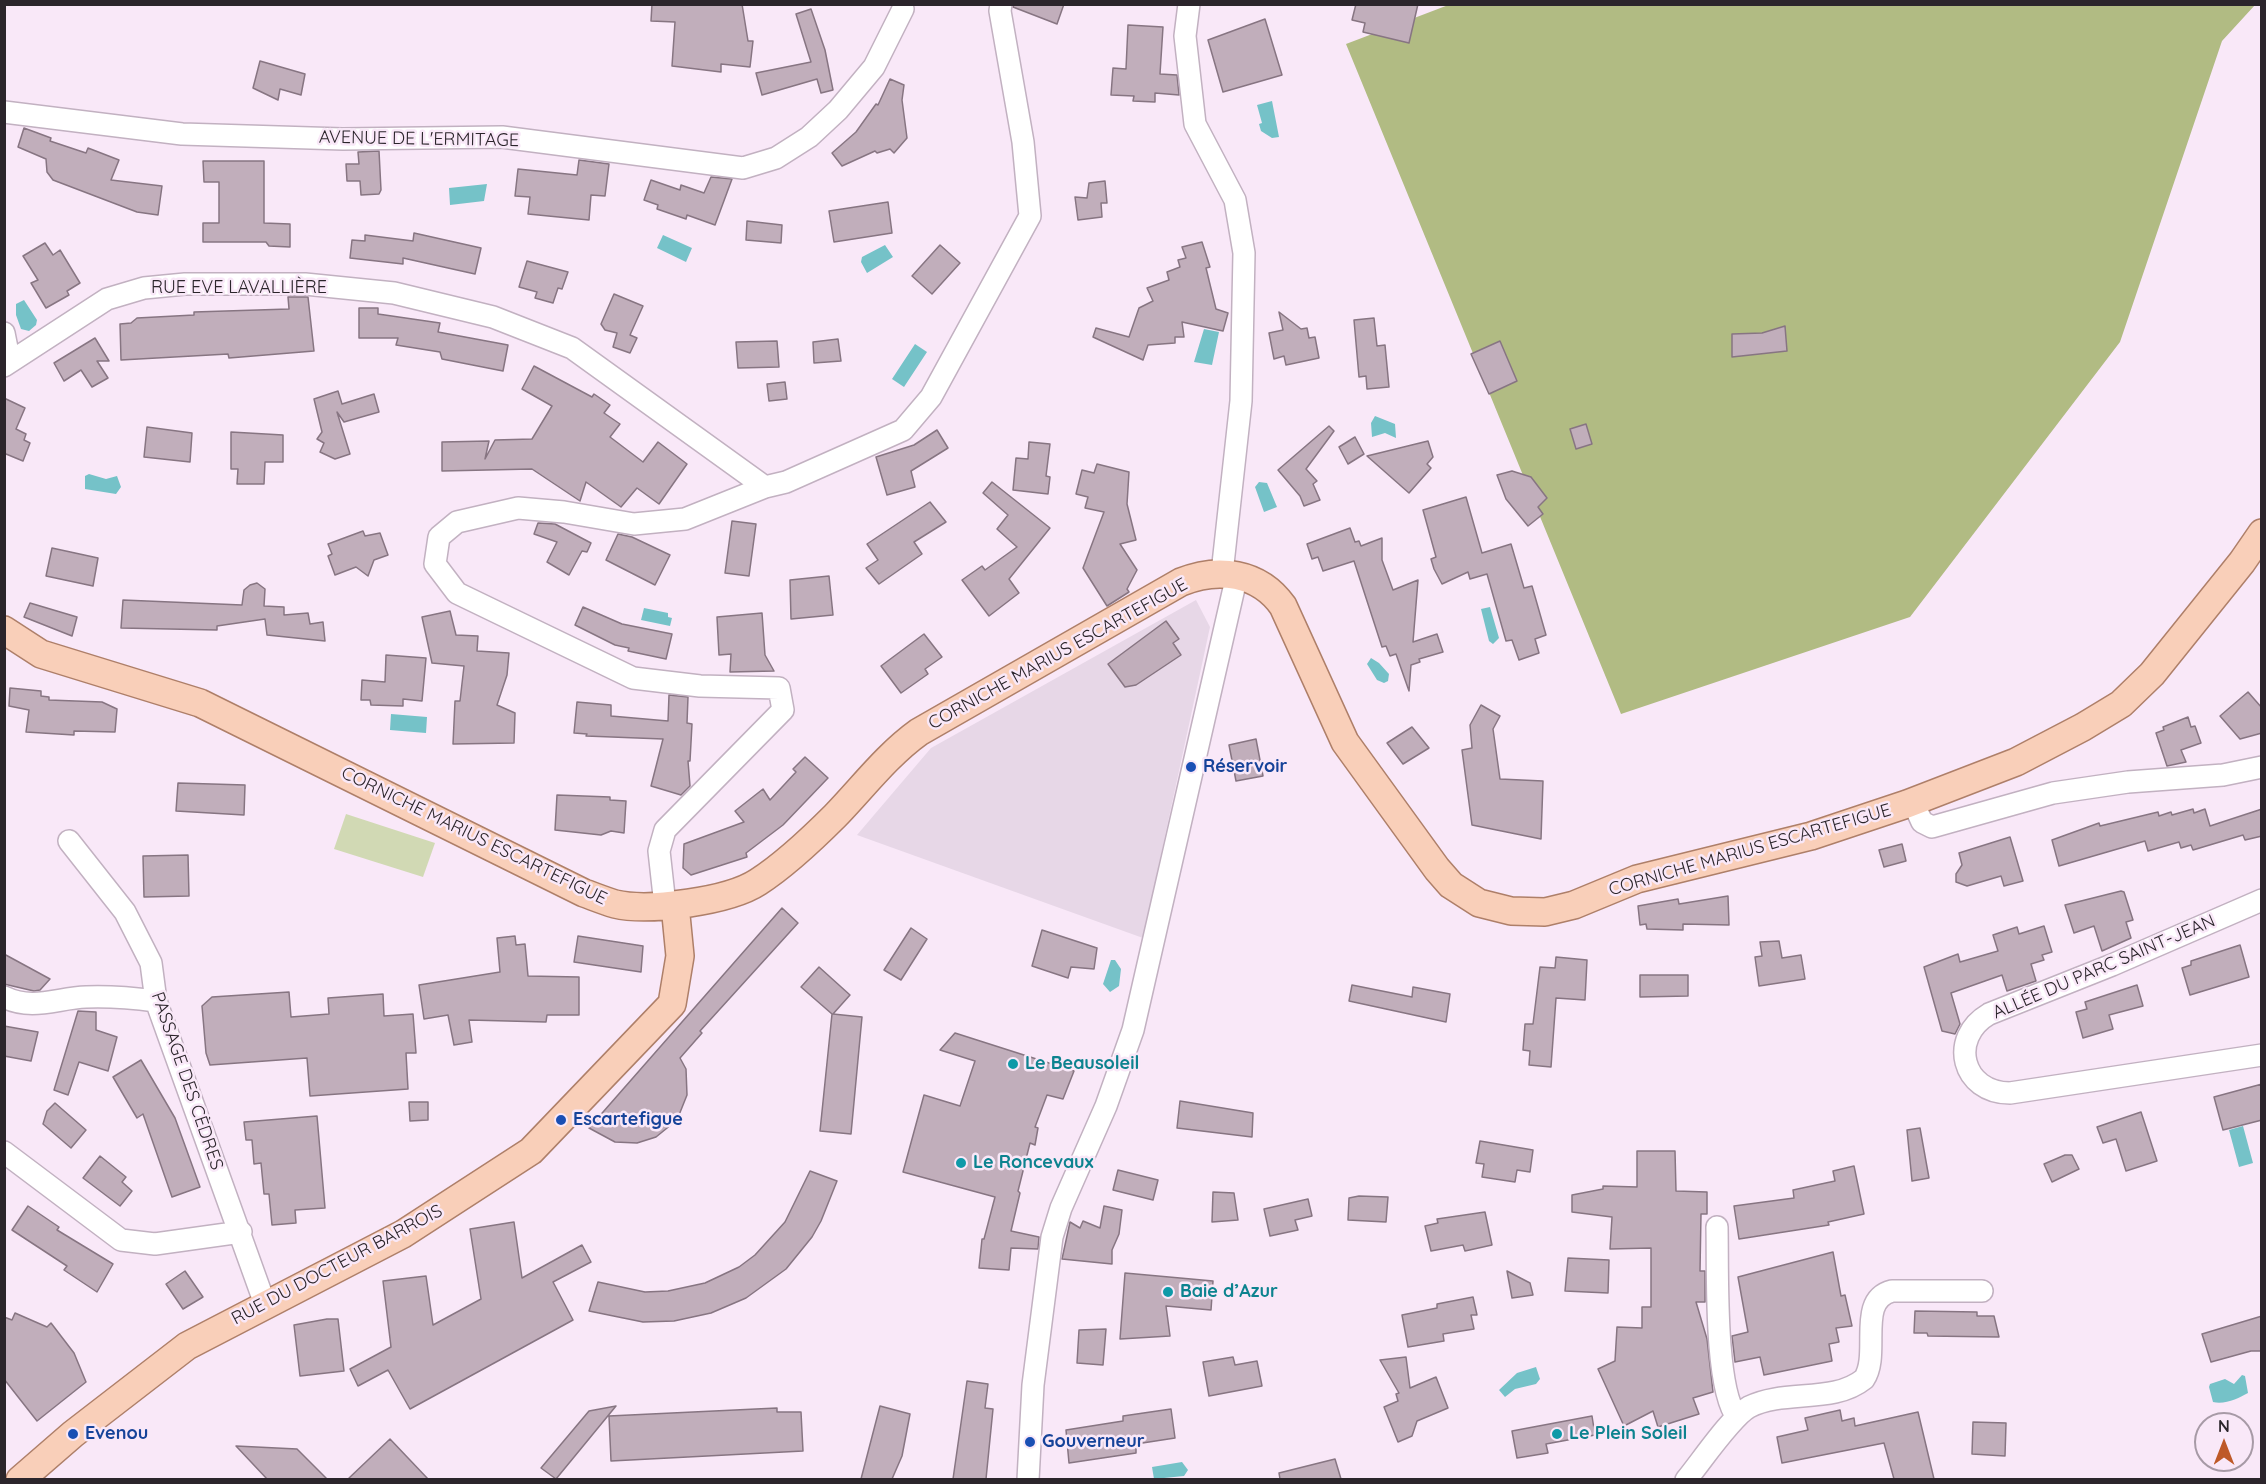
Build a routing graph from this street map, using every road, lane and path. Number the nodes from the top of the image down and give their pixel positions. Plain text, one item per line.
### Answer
1 (1001, 4) edge
2 (1189, 4) edge
3 (903, 9) dead end
4 (4, 112) edge
5 (4, 333) edge
6 (4, 356) edge
7 (4, 366) edge
8 (765, 487) junction
9 (2262, 533) edge
10 (1230, 574) junction
11 (4, 630) edge
12 (2262, 767) edge
13 (1913, 802) junction
14 (69, 841) dead end
15 (2262, 900) edge
16 (670, 905) junction
17 (4, 997) edge
18 (156, 1001) junction
19 (2262, 1055) edge
20 (4, 1152) edge
21 (1717, 1227) dead end
22 (241, 1232) junction
23 (1982, 1291) dead end
24 (265, 1304) junction
25 (1737, 1417) junction
26 (20, 1479) edge
27 (1028, 1479) edge
28 (1686, 1479) edge

1 - 8 street
2 - 10 street
3 - 4 street, AVENUE DE L'ERMITAGE
5 - 6 street
7 - 8 street, RUE EVE LAVALLIÈRE
8 - 16 street
9 - 13 main road, CORNICHE MARIUS ESCARTEFIGUE
10 - 13 main road, CORNICHE MARIUS ESCARTEFIGUE
10 - 16 main road, CORNICHE MARIUS ESCARTEFIGUE
10 - 27 street
11 - 16 main road, CORNICHE MARIUS ESCARTEFIGUE
12 - 13 street
14 - 18 street, PASSAGE DES CÈDRES
15 - 19 street, ALLÉE DU PARC SAINT-JEAN
16 - 24 main road, RUE DU DOCTEUR BARROIS
17 - 18 street
18 - 22 street, PASSAGE DES CÈDRES
20 - 22 street
21 - 25 street
22 - 24 street, PASSAGE DES CÈDRES
23 - 25 street
24 - 26 main road, RUE DU DOCTEUR BARROIS
25 - 28 street

